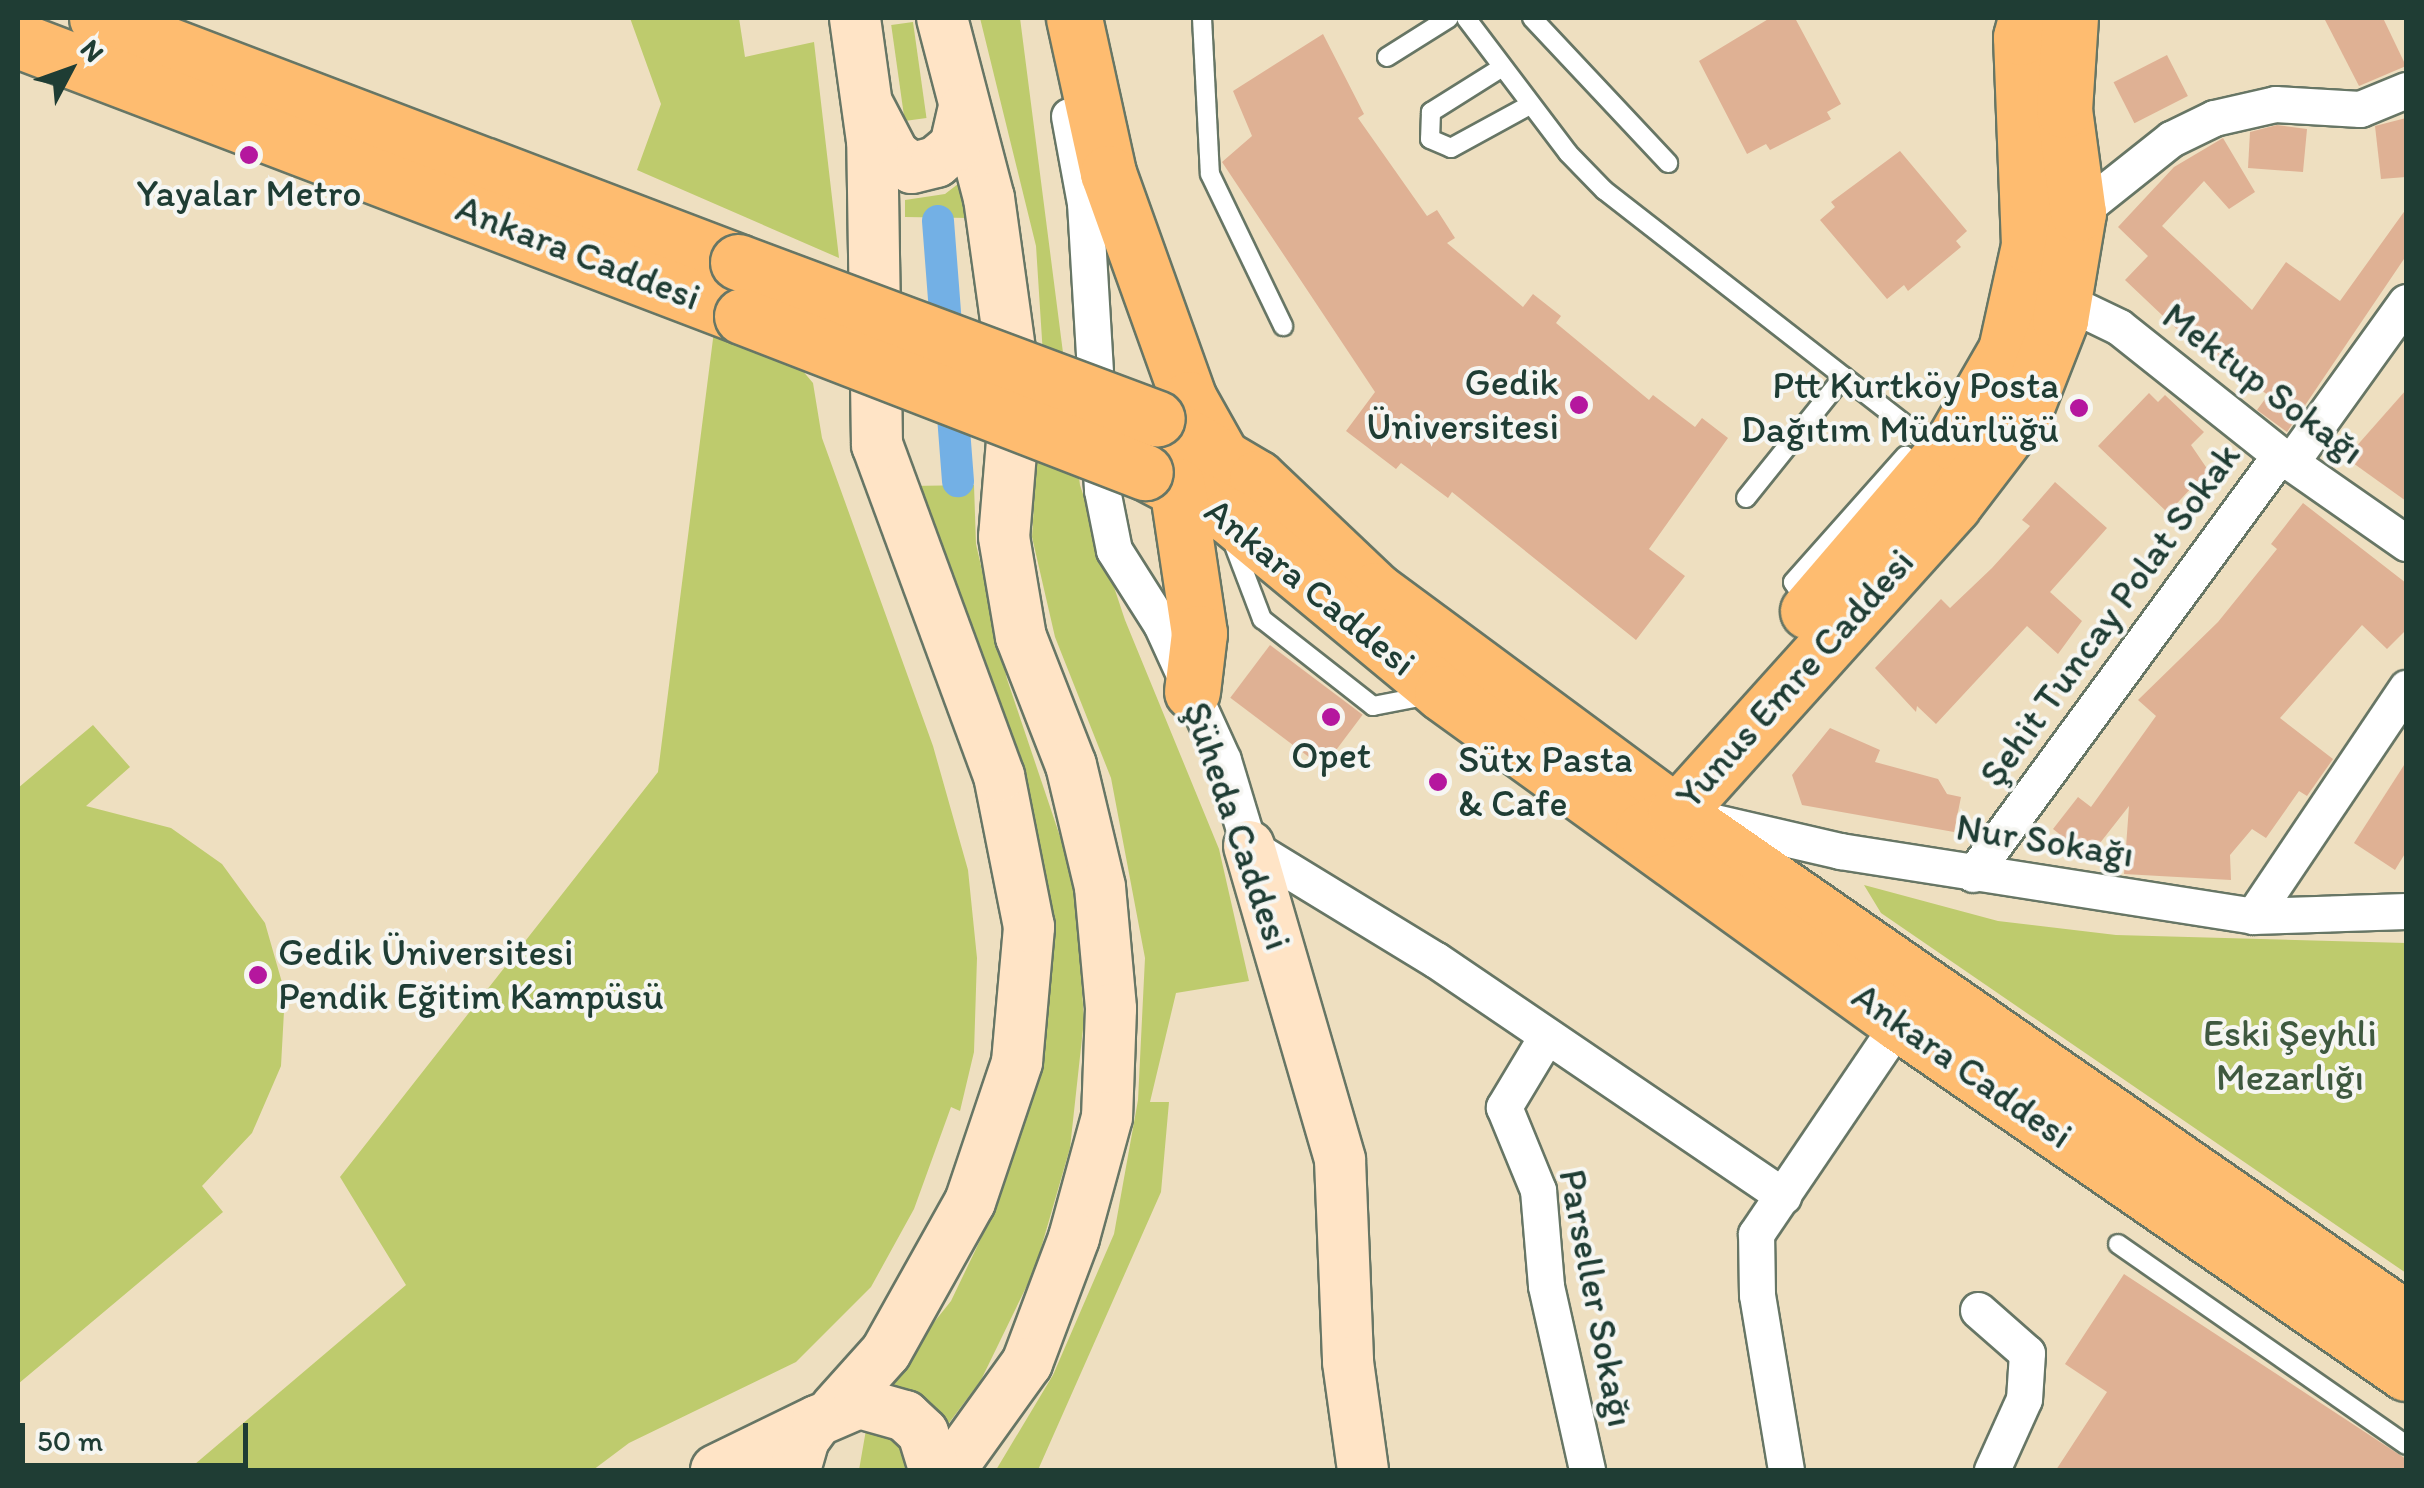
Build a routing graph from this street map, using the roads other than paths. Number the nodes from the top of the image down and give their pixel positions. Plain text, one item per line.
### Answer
1 (855, 18) edge
2 (942, 18) edge
3 (1048, 18) edge
4 (1074, 18) edge
5 (1202, 18) edge
6 (1449, 18) edge
7 (1466, 18) edge
8 (1532, 18) edge
9 (2026, 18) edge
10 (2070, 18) edge
11 (112, 21) edge
12 (18, 40) edge
13 (1388, 58) dead end
14 (1501, 68) junction
15 (2406, 90) edge
16 (867, 103) junction
17 (1530, 106) junction
18 (962, 110) junction
19 (1668, 163) dead end
20 (2078, 213) junction
21 (2064, 300) junction
22 (2406, 302) edge
23 (1283, 326) dead end
24 (1844, 376) junction
25 (1932, 445) junction
26 (1220, 454) junction
27 (2286, 458) junction
28 (1181, 490) junction
29 (1746, 498) dead end
30 (2406, 543) edge
31 (2406, 688) edge
32 (1192, 692) junction
33 (1652, 812) junction
34 (1249, 846) junction
35 (1840, 852) junction
36 (1973, 874) junction
37 (1817, 905) junction
38 (2406, 911) edge
39 (2253, 916) junction
40 (1899, 1023) junction
41 (1546, 1038) junction
42 (1783, 1196) junction
43 (2118, 1244) dead end
44 (1978, 1310) dead end
45 (2406, 1319) edge
46 (2406, 1373) edge
47 (826, 1415) junction
48 (2406, 1445) edge
49 (716, 1470) edge
50 (795, 1470) edge
51 (934, 1470) edge
52 (950, 1470) edge
53 (1364, 1470) edge
54 (1587, 1470) edge
55 (1786, 1470) edge
56 (1992, 1470) edge

1 - 16 street
2 - 18 street
3 - 32 street, Şüheda Caddesi
4 - 26 main road
5 - 23 lane
6 - 13 lane
7 - 14 lane
8 - 19 lane
9 - 25 main road, Yunus Emre Caddesi
10 - 20 main road, Yunus Emre Caddesi
11 - 26 main road, Ankara Caddesi, bridge
12 - 28 main road, Ankara Caddesi, bridge
14 - 17 lane
14 - 17 lane
15 - 20 street
16 - 18 street
16 - 47 street
17 - 24 lane
18 - 52 street
20 - 21 main road, Yunus Emre Caddesi
21 - 27 street, Mektup Sokağı
21 - 33 main road, Yunus Emre Caddesi
22 - 27 street, Şehit Tuncay Polat Sokak
24 - 25 lane
24 - 29 lane
25 - 33 main road, Yunus Emre Caddesi
26 - 33 main road, Ankara Caddesi
27 - 30 street, Mektup Sokağı
27 - 36 street, Şehit Tuncay Polat Sokak
28 - 32 main road
28 - 33 main road, Ankara Caddesi
31 - 39 street
32 - 34 street, Şüheda Caddesi
33 - 35 street, Nur Sokağı
33 - 37 main road, Ankara Caddesi
33 - 40 main road, Ankara Caddesi
34 - 41 street
34 - 53 street, Şüheda Caddesi
35 - 36 street, Nur Sokağı
35 - 37 street
36 - 39 street, Nur Sokağı
37 - 45 main road, Ankara Caddesi
38 - 39 street, Nur Sokağı
40 - 42 street
40 - 46 main road, Ankara Caddesi
41 - 42 street
41 - 54 street, Parseller Sokağı
42 - 55 street
43 - 48 lane
44 - 56 street
47 - 49 street
47 - 50 street
47 - 51 street

